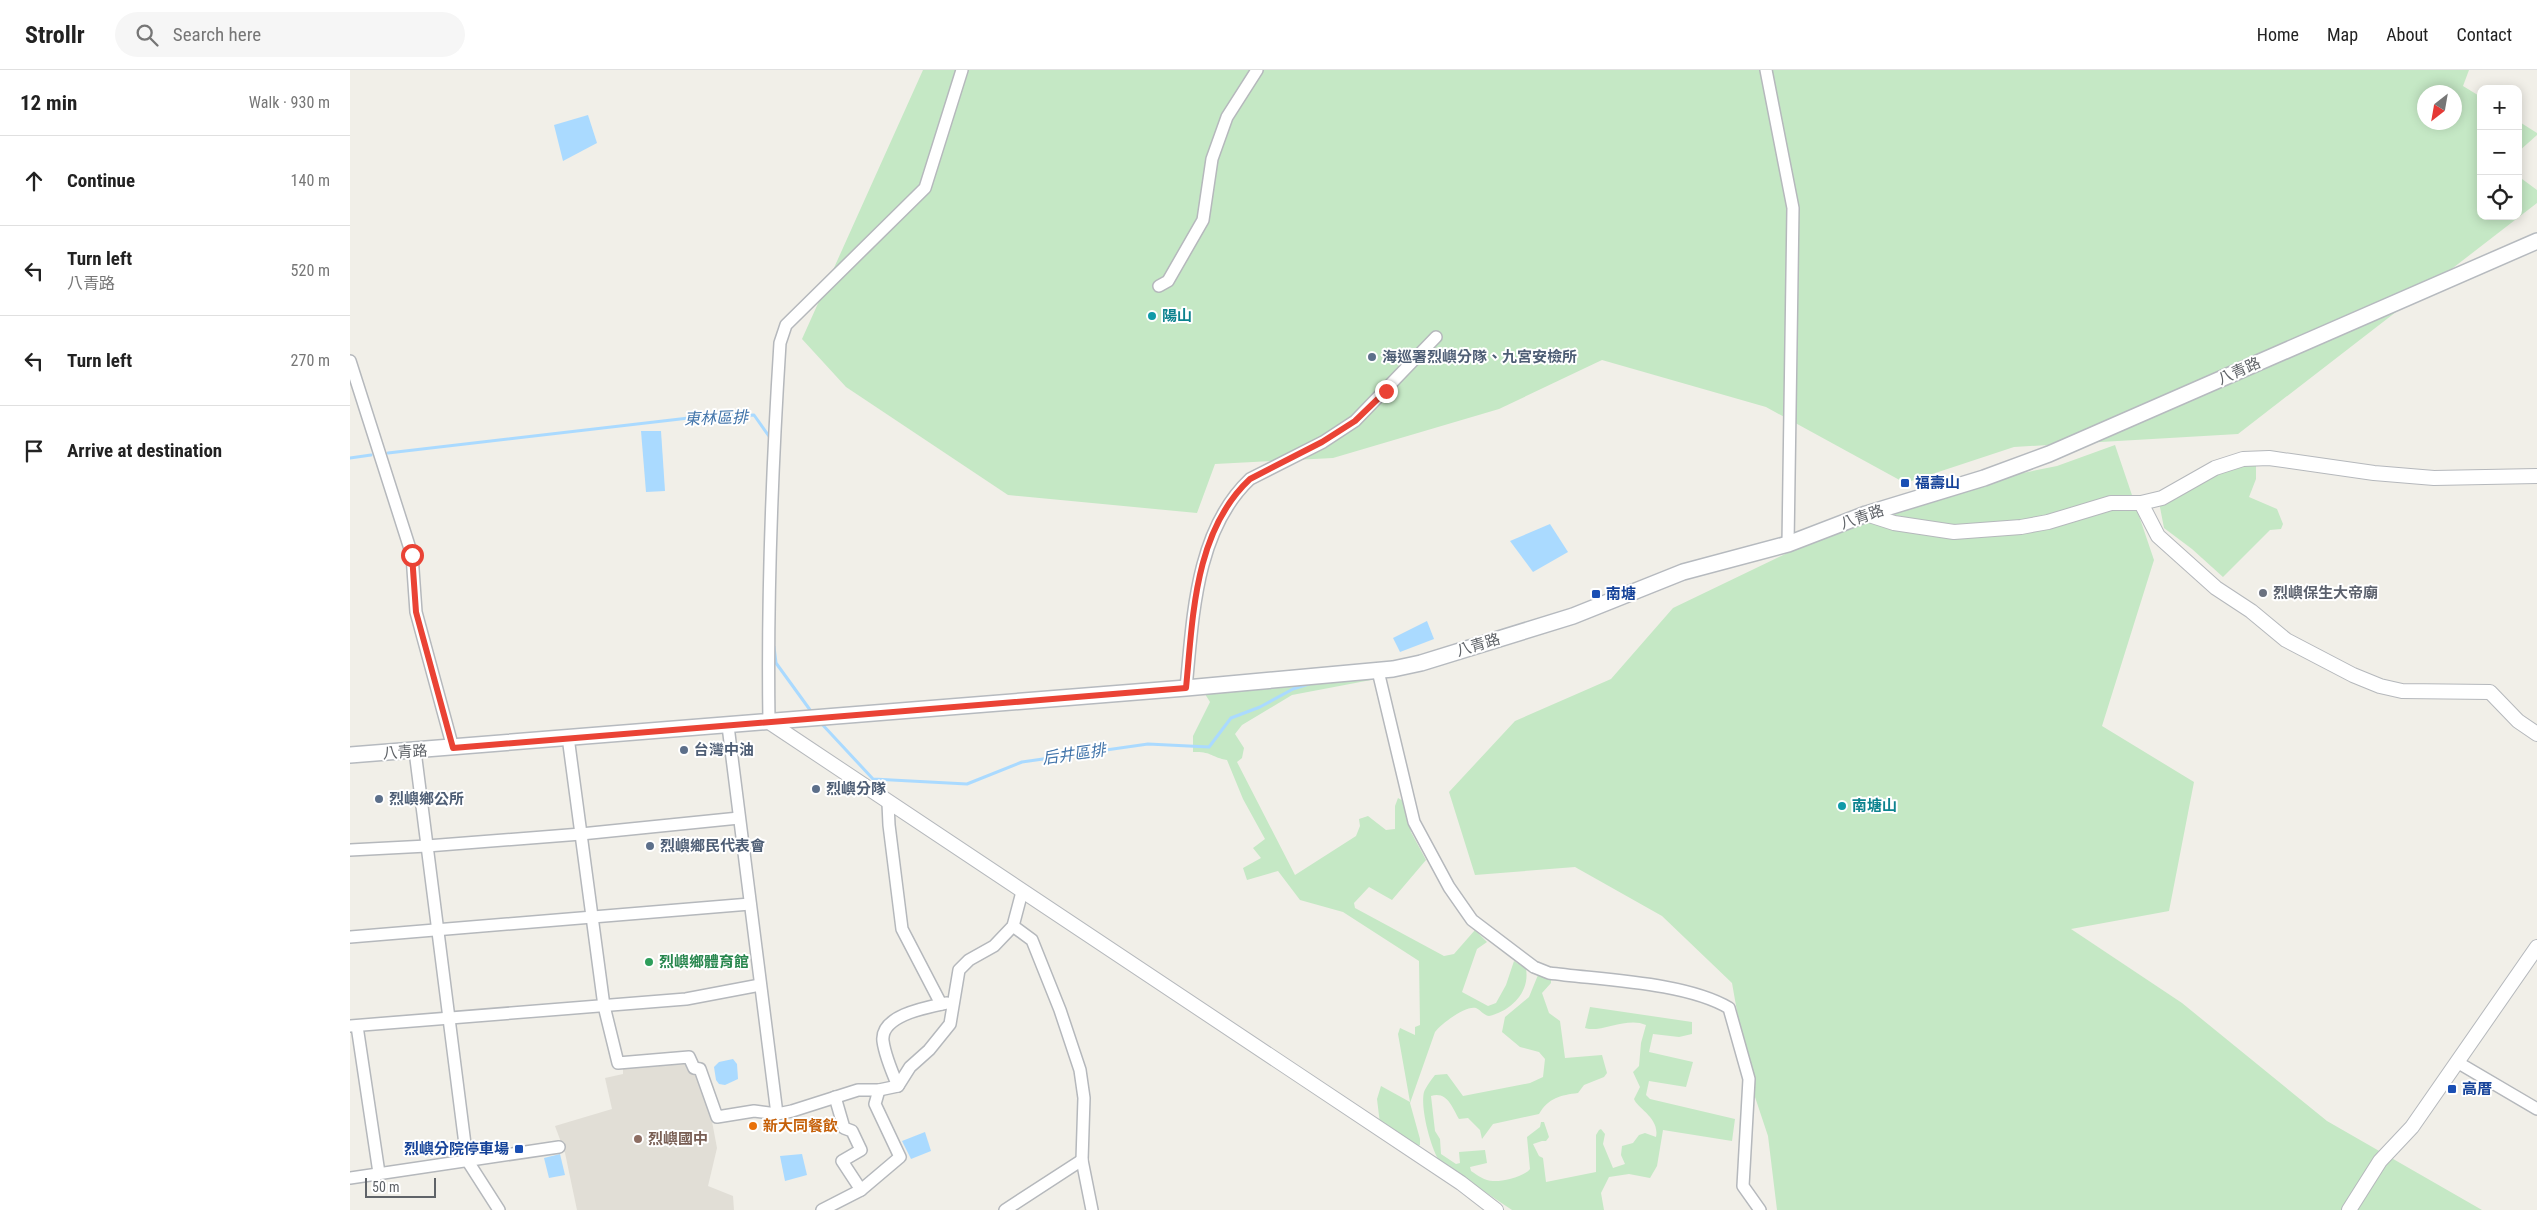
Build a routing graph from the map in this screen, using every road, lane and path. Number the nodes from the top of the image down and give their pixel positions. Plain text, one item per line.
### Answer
1 (962, 70) edge
2 (1257, 70) edge
3 (1766, 70) edge
4 (2537, 241) edge
5 (1159, 286) dead end
6 (1436, 337) dead end
7 (350, 361) edge
8 (2537, 476) edge
9 (2141, 503) junction
10 (1866, 514) junction
11 (1788, 544) junction
12 (1378, 671) junction
13 (1186, 688) junction
14 (769, 722) junction
15 (728, 726) junction
16 (2537, 734) edge
17 (568, 737) junction
18 (453, 748) junction
19 (415, 751) junction
20 (350, 755) edge
21 (888, 803) junction
22 (739, 818) junction
23 (581, 834) junction
24 (427, 846) junction
25 (350, 850) edge
26 (1022, 892) junction
27 (750, 904) junction
28 (592, 919) junction
29 (1013, 926) junction
30 (438, 930) junction
31 (350, 937) edge
32 (2537, 947) edge
33 (760, 985) junction
34 (954, 1001) junction
35 (941, 1004) junction
36 (604, 1006) junction
37 (449, 1018) junction
38 (353, 1026) edge
39 (2457, 1062) junction
40 (898, 1086) junction
41 (879, 1090) junction
42 (835, 1097) junction
43 (2537, 1109) edge
44 (777, 1114) junction
45 (559, 1146) dead end
46 (467, 1160) junction
47 (1082, 1160) junction
48 (379, 1174) junction
49 (350, 1178) edge
50 (861, 1190) junction
51 (499, 1210) edge
52 (822, 1210) edge
53 (1005, 1210) edge
54 (1092, 1210) edge
55 (1496, 1210) edge
56 (1760, 1210) edge
57 (2349, 1210) edge

1 - 14 street
2 - 5 street
3 - 11 street
4 - 10 main road, 八青路
6 - 13 street
7 - 18 street
8 - 9 street
9 - 10 street
9 - 16 street
10 - 11 main road, 八青路
11 - 12 main road, 八青路
12 - 13 main road, 八青路
12 - 56 street
13 - 14 main road, 八青路
14 - 15 main road, 八青路
14 - 21 street
15 - 17 main road, 八青路
15 - 22 street
17 - 18 main road, 八青路
17 - 23 street
18 - 19 main road, 八青路
19 - 20 main road, 八青路
19 - 24 street
21 - 26 street
21 - 35 street
22 - 23 street
22 - 27 street
23 - 24 street
23 - 28 street
24 - 25 street
24 - 30 street
26 - 29 street
26 - 55 street
27 - 28 street
27 - 33 street
28 - 30 street
28 - 36 street
29 - 34 street
29 - 47 street
30 - 31 street
30 - 37 street
32 - 39 street
33 - 36 street
33 - 44 street
34 - 35 street
34 - 40 street
35 - 40 street
36 - 37 street
36 - 44 street
37 - 38 street
37 - 46 street
38 - 48 street
39 - 43 street
39 - 57 street
40 - 41 street
41 - 42 street
41 - 50 street
42 - 44 street
42 - 50 street
45 - 46 street
46 - 48 street
46 - 51 street
47 - 53 street
47 - 54 street
48 - 49 street
50 - 52 street

